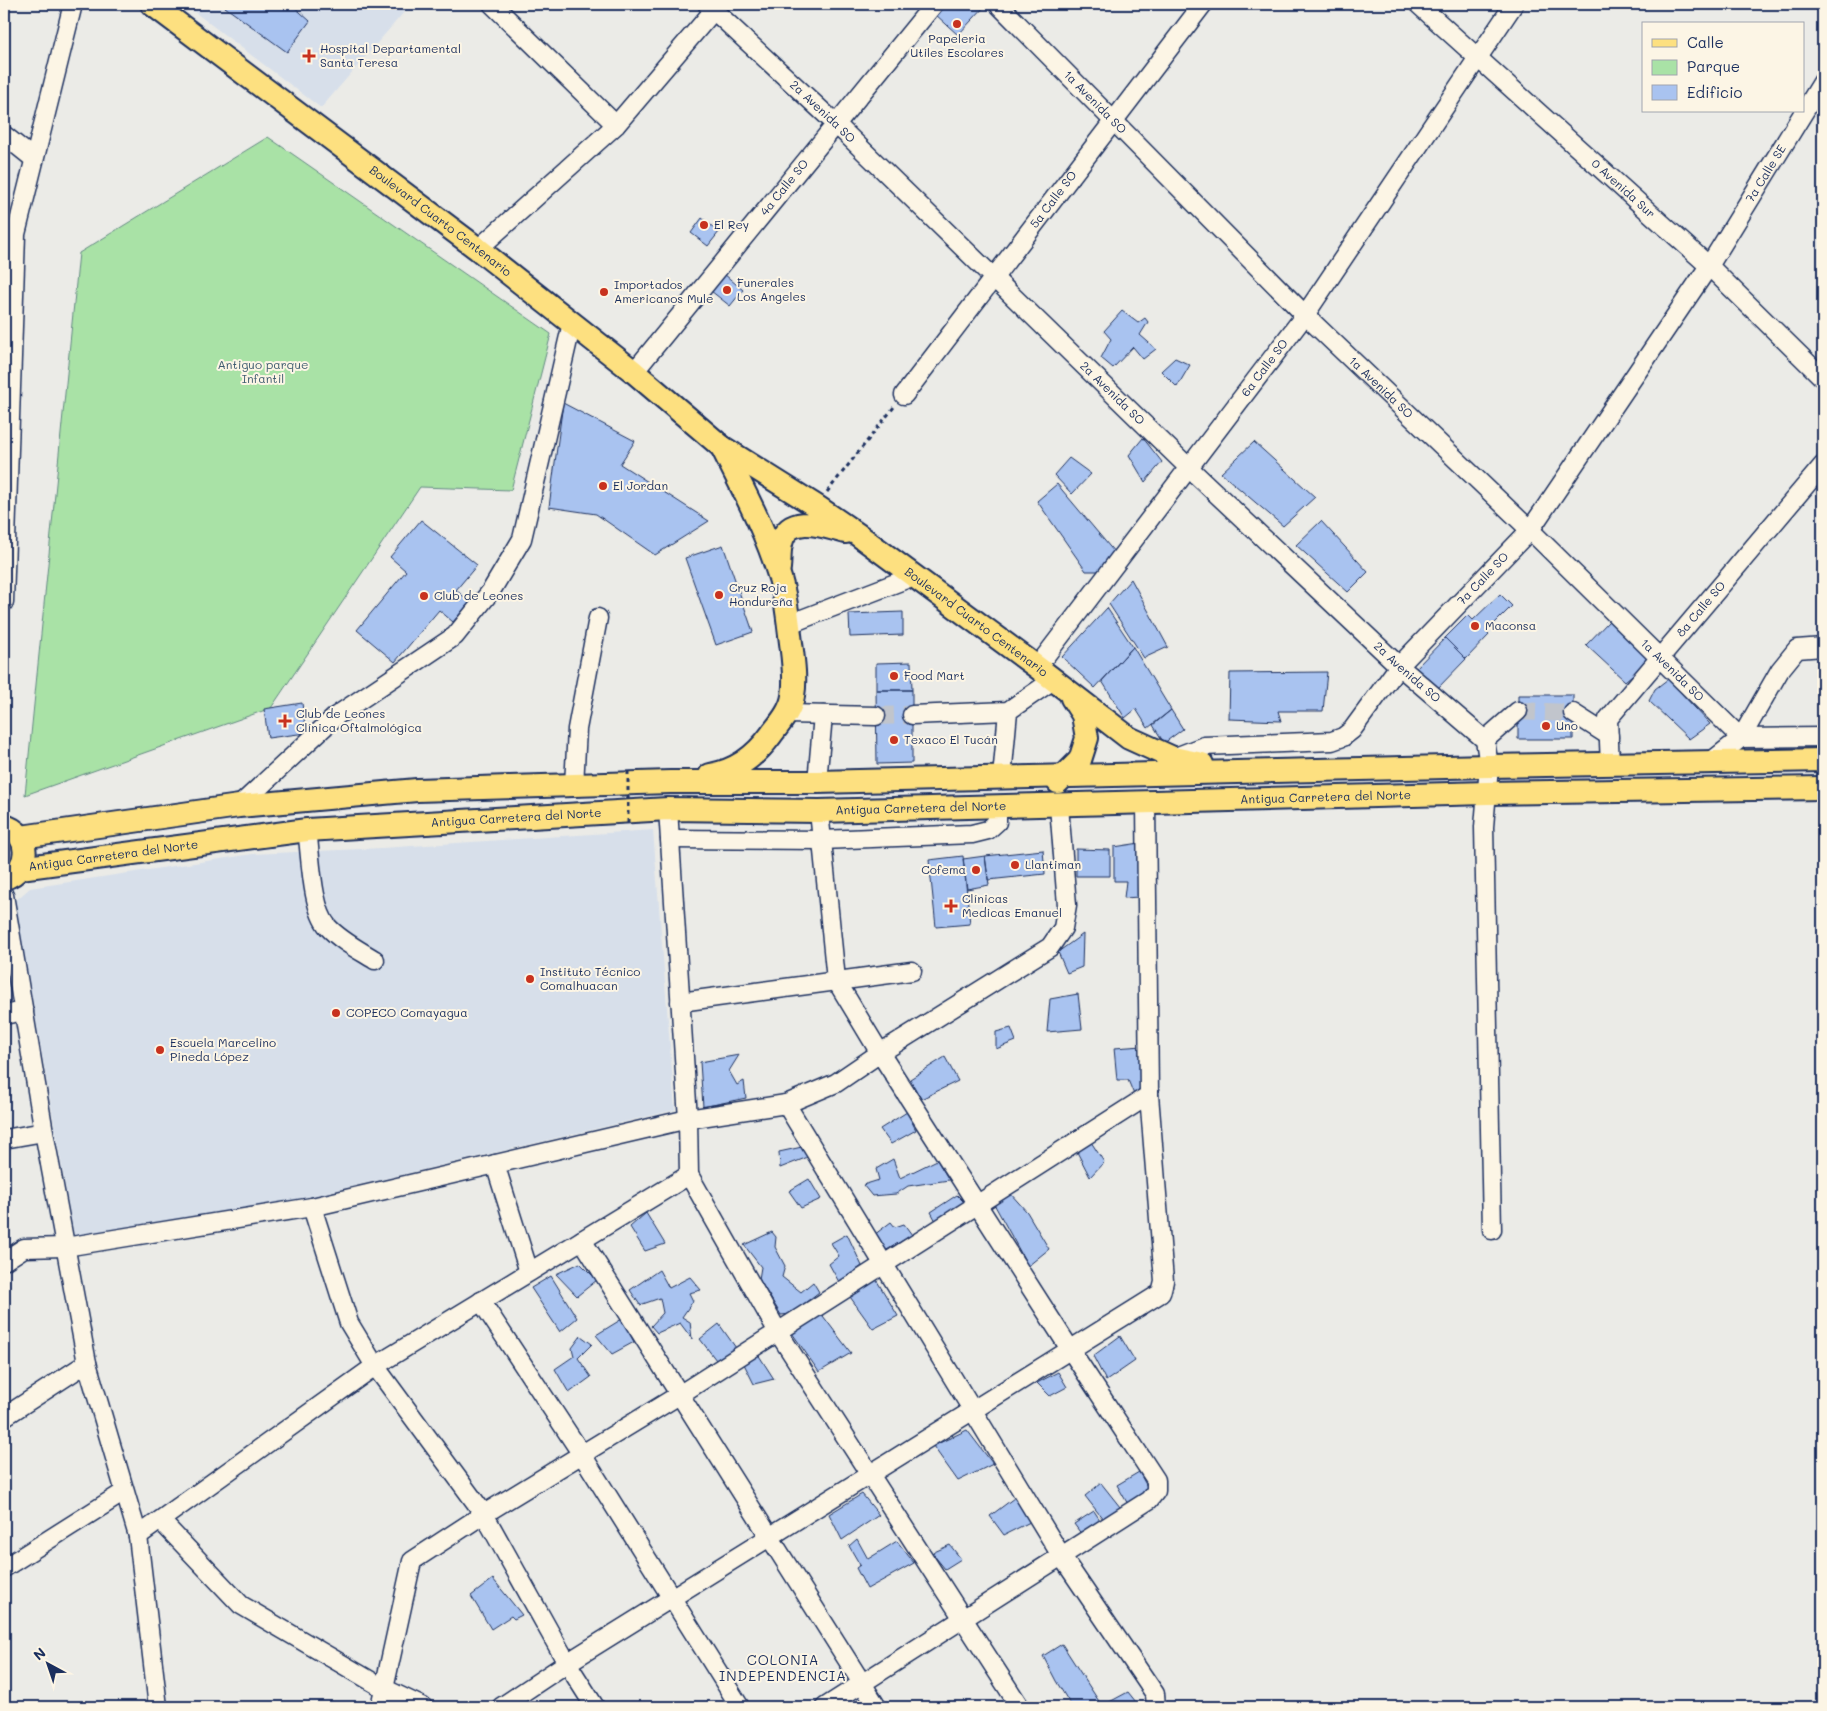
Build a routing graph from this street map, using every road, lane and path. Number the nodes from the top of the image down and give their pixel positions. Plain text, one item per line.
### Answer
1 (73, 4) edge
2 (152, 4) edge
3 (492, 4) edge
4 (934, 4) edge
5 (998, 4) edge
6 (1203, 4) edge
7 (1418, 4) edge
8 (1514, 4) edge
9 (710, 7) edge
10 (1479, 57) junction
11 (1823, 81) edge
12 (1804, 112) edge
13 (1804, 112) edge
14 (1113, 121) junction
15 (836, 124) junction
16 (616, 125) junction
17 (4, 136) edge
18 (34, 159) junction
19 (10, 232) edge
20 (478, 249) junction
21 (1709, 266) junction
22 (993, 278) junction
23 (1305, 315) junction
24 (572, 323) junction
25 (634, 372) junction
26 (1823, 378) edge
27 (8, 390) edge
28 (904, 395) joint
29 (722, 447) junction
30 (1823, 465) edge
31 (1189, 468) junction
32 (816, 506) junction
33 (1530, 530) junction
34 (857, 534) junction
35 (779, 573) junction
36 (914, 576) junction
37 (4, 602) edge
38 (598, 618) dead end
39 (789, 624) junction
40 (1823, 647) edge
41 (1660, 658) junction
42 (1400, 666) junction
43 (1053, 679) junction
44 (1008, 711) junction
45 (1518, 711) tunnel mouth
46 (1573, 713) tunnel mouth
47 (787, 714) junction
48 (823, 715) junction
49 (912, 715) tunnel mouth
50 (876, 716) tunnel mouth
51 (1609, 736) junction
52 (1823, 737) edge
53 (1741, 738) junction
54 (1485, 740) junction
55 (1173, 758) junction
56 (1823, 760) edge
57 (1708, 763) junction
58 (1610, 764) junction
59 (1489, 766) junction
60 (628, 770) dead end
61 (1240, 772) junction
62 (1064, 776) junction
63 (1002, 778) junction
64 (670, 782) junction
65 (817, 782) junction
66 (574, 785) junction
67 (1823, 788) edge
68 (1649, 791) junction
69 (1487, 793) junction
70 (1146, 803) junction
71 (239, 806) junction
72 (1031, 806) junction
73 (1059, 806) junction
74 (997, 807) junction
75 (668, 809) junction
76 (819, 811) junction
77 (628, 823) dead end
78 (307, 830) junction
79 (12, 832) edge
80 (670, 839) junction
81 (822, 840) junction
82 (12, 873) edge
83 (4, 895) edge
84 (375, 960) dead end
85 (912, 971) dead end
86 (836, 980) junction
87 (680, 1002) junction
88 (24, 1011) junction
89 (4, 1015) edge
90 (880, 1053) junction
91 (1149, 1095) junction
92 (786, 1104) junction
93 (688, 1119) junction
94 (44, 1132) junction
95 (4, 1139) edge
96 (495, 1164) junction
97 (689, 1175) junction
98 (977, 1205) junction
99 (312, 1207) junction
100 (1492, 1230) dead end
101 (582, 1240) junction
102 (65, 1247) junction
103 (4, 1261) edge
104 (882, 1265) junction
105 (529, 1272) junction
106 (481, 1301) junction
107 (778, 1332) junction
108 (1070, 1349) junction
109 (87, 1363) junction
110 (375, 1366) junction
111 (679, 1395) junction
112 (971, 1410) junction
113 (4, 1417) edge
114 (581, 1453) junction
115 (868, 1474) junction
116 (124, 1492) junction
117 (484, 1514) junction
118 (161, 1521) junction
119 (138, 1536) junction
120 (769, 1536) junction
121 (1062, 1557) junction
122 (4, 1568) edge
123 (670, 1598) junction
124 (963, 1619) junction
125 (567, 1663) junction
126 (862, 1684) junction
127 (384, 1688) junction
128 (158, 1707) edge
129 (380, 1707) edge
130 (423, 1707) edge
131 (501, 1707) edge
132 (595, 1707) edge
133 (740, 1707) edge
134 (825, 1707) edge
135 (877, 1707) edge
136 (1020, 1707) edge
137 (1156, 1707) edge

1 - 18 street
2 - 20 main road, Boulevard Cuarto Centenario
3 - 16 street
4 - 15 street, 4a Calle SO
5 - 14 street, 1a Avenida SO
6 - 14 street, 5a Calle SO
7 - 10 street, 0 Avenida Sur
8 - 10 street, 6a Calle SO
9 - 15 street, 2a Avenida SO
9 - 16 street
10 - 21 street, 0 Avenida Sur
10 - 23 street, 6a Calle SO
11 - 13 street, 7a Calle SE
12 - 21 street, 7a Calle SE
14 - 22 street, 5a Calle SO
14 - 23 street, 1a Avenida SO
15 - 22 street, 2a Avenida SO
15 - 25 street, 4a Calle SO
16 - 20 street
17 - 18 street
18 - 19 street
19 - 27 street
20 - 24 main road, Boulevard Cuarto Centenario
21 - 26 street, 0 Avenida Sur
21 - 33 street, 7a Calle SO
22 - 28 street, 5a Calle SO
22 - 31 street, 2a Avenida SO
23 - 31 street, 6a Calle SO
23 - 33 street, 1a Avenida SO
24 - 25 main road, Boulevard Cuarto Centenario
24 - 71 street
25 - 29 main road, Boulevard Cuarto Centenario
27 - 37 street
28 - 32 path
29 - 32 main road, Boulevard Cuarto Centenario
29 - 35 main road, Boulevard Cuarto Centenario
30 - 41 street, 8a Calle SO
31 - 42 street, 2a Avenida SO
31 - 43 street, 6a Calle SO
32 - 34 main road, Boulevard Cuarto Centenario
33 - 41 street, 1a Avenida SO
33 - 42 street, 7a Calle SO
34 - 35 main road
34 - 36 main road, Boulevard Cuarto Centenario
35 - 39 main road, Boulevard Cuarto Centenario
36 - 39 street
36 - 43 main road, Boulevard Cuarto Centenario
38 - 66 street
39 - 47 main road, Boulevard Cuarto Centenario
40 - 53 street
41 - 51 street, 8a Calle SO
41 - 53 street, 1a Avenida SO
42 - 54 street, 2a Avenida SO
42 - 55 street, 7a Calle SO
43 - 44 street, 6a Calle SO
43 - 55 main road, Boulevard Cuarto Centenario
43 - 62 main road
44 - 49 street
44 - 63 street
45 - 54 street
46 - 51 street
47 - 48 street
47 - 64 main road, Boulevard Cuarto Centenario
48 - 50 street
48 - 65 street
51 - 58 street, 8a Calle SO
52 - 53 street
53 - 57 street
54 - 59 street
55 - 61 main road, Boulevard Cuarto Centenario
56 - 57 main road
57 - 58 main road
57 - 68 main road
58 - 59 main road
59 - 61 main road
59 - 69 street
60 - 77 path, bridge
61 - 62 main road
62 - 63 main road
62 - 72 main road
63 - 65 main road
64 - 65 main road
64 - 66 main road
66 - 71 main road
67 - 68 main road, Antigua Carretera del Norte
68 - 69 main road, Antigua Carretera del Norte
69 - 70 main road, Antigua Carretera del Norte
69 - 100 street
70 - 73 main road, Antigua Carretera del Norte
70 - 91 street
71 - 79 main road
72 - 73 main road, Antigua Carretera del Norte
72 - 74 main road, Antigua Carretera del Norte
73 - 90 street
74 - 76 main road, Antigua Carretera del Norte
74 - 81 street
75 - 76 main road, Antigua Carretera del Norte
75 - 78 main road, Antigua Carretera del Norte
75 - 80 street
76 - 81 street
78 - 82 main road, Antigua Carretera del Norte
78 - 84 street
79 - 82 main road
80 - 81 street
80 - 87 street
81 - 86 street
83 - 88 street
85 - 86 street
86 - 87 street
86 - 90 street
87 - 93 street
88 - 89 street
88 - 94 street
90 - 92 street
90 - 98 street
91 - 98 street
91 - 108 street
92 - 93 street
92 - 104 street
93 - 96 street
93 - 97 street
94 - 95 street
94 - 102 street
96 - 99 street
96 - 105 street
97 - 101 street
97 - 107 street
98 - 104 street
98 - 108 street
99 - 102 street
99 - 110 street
101 - 105 street
101 - 111 street
102 - 103 street
102 - 109 street
104 - 107 street
104 - 112 street
105 - 106 street
106 - 110 street
106 - 114 street
107 - 111 street
107 - 115 street
108 - 112 street
108 - 121 street
109 - 113 street
109 - 116 street
110 - 117 street
110 - 118 street
111 - 114 street
111 - 120 street
112 - 115 street
112 - 121 street
114 - 117 street
114 - 123 street
115 - 120 street
115 - 124 street
116 - 119 street
116 - 122 street
117 - 125 street
117 - 127 street
118 - 119 street
118 - 127 street
119 - 128 street
120 - 123 street
120 - 126 street
121 - 124 street
121 - 137 street
123 - 125 street
123 - 133 street
124 - 126 street
124 - 136 street
125 - 131 street
125 - 132 street
126 - 134 street
126 - 135 street
127 - 129 street
127 - 130 street

